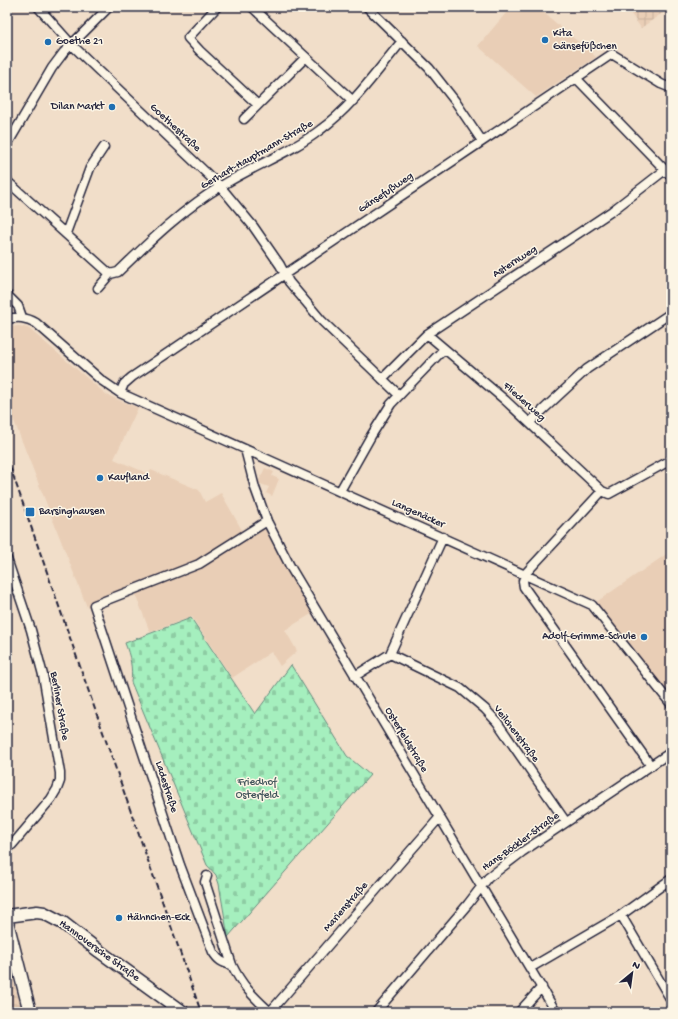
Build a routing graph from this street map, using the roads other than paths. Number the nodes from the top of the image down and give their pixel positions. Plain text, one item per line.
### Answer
1 (38, 7) edge
2 (109, 7) edge
3 (217, 7) edge
4 (252, 7) edge
5 (367, 7) edge
6 (402, 41) junction
7 (71, 44) junction
8 (306, 57) junction
9 (576, 78) junction
10 (671, 88) edge
11 (353, 101) junction
12 (258, 105) junction
13 (244, 119) dead end
14 (482, 141) junction
15 (7, 144) edge
16 (104, 147) dead end
17 (668, 173) edge
18 (7, 181) edge
19 (220, 186) junction
20 (66, 233) junction
21 (110, 274) junction
22 (285, 274) junction
23 (98, 288) dead end
24 (7, 295) edge
25 (671, 313) edge
26 (22, 317) junction
27 (7, 318) edge
28 (427, 334) junction
29 (444, 349) junction
30 (382, 379) junction
31 (120, 393) junction
32 (399, 395) junction
33 (530, 422) junction
34 (245, 449) junction
35 (260, 456) junction
36 (671, 460) edge
37 (252, 473) junction
38 (340, 491) junction
39 (602, 491) junction
40 (267, 521) junction
41 (443, 537) junction
42 (7, 559) edge
43 (525, 574) junction
44 (390, 654) junction
45 (355, 676) junction
46 (671, 704) edge
47 (671, 752) edge
48 (651, 766) junction
49 (440, 817) junction
50 (566, 822) junction
51 (12, 845) dead end
52 (207, 876) dead end
53 (671, 880) edge
54 (481, 887) junction
55 (621, 915) junction
56 (7, 916) edge
57 (7, 922) edge
58 (232, 965) junction
59 (530, 968) junction
60 (542, 987) junction
61 (670, 994) edge
62 (30, 1012) edge
63 (183, 1012) edge
64 (376, 1012) edge
65 (520, 1012) edge
66 (556, 1012) edge

1 - 7 street, Goethestraße
2 - 7 street
3 - 12 street
4 - 8 street
5 - 6 street
6 - 11 street, Gerhart-Hauptmann-Straße
6 - 14 street
7 - 15 street
7 - 19 street, Goethestraße
8 - 11 street
8 - 12 street
9 - 10 street, Gänsefußweg
9 - 14 street, Gänsefußweg
9 - 17 street
11 - 19 street, Gerhart-Hauptmann-Straße
12 - 13 street
14 - 22 street, Gänsefußweg
16 - 20 street
17 - 28 street, Asternweg
18 - 20 street
19 - 21 street, Gerhart-Hauptmann-Straße
19 - 22 street, Goethestraße
20 - 21 street
21 - 23 street, Gerhart-Hauptmann-Straße
22 - 30 street, Goethestraße
22 - 31 street, Gänsefußweg
24 - 26 street
25 - 33 street
26 - 27 street
26 - 31 street, Langenäcker
28 - 29 street, Fliederweg
28 - 30 street, Asternweg
29 - 32 street
29 - 33 street, Fliederweg
30 - 32 street, Goethestraße
31 - 34 street, Langenäcker
32 - 38 street
33 - 39 street, Fliederweg
34 - 35 street, Langenäcker
34 - 37 street, Osterfeldstraße
35 - 37 street
35 - 38 street, Langenäcker
36 - 39 street
37 - 40 street, Osterfeldstraße
38 - 41 street, Langenäcker
39 - 43 street
40 - 45 street, Osterfeldstraße
40 - 58 street, Ladestraße
41 - 43 street, Langenäcker
41 - 44 street
42 - 51 street, Berliner Straße
43 - 46 street, Langenäcker
43 - 48 street
44 - 45 street
44 - 50 street, Veilchenstraße
45 - 49 street, Osterfeldstraße
47 - 48 street, Hans-Böckler-Straße
48 - 50 street, Hans-Böckler-Straße
49 - 54 street, Osterfeldstraße
49 - 58 street, Marienstraße
50 - 54 street, Hans-Böckler-Straße
52 - 58 street, Marienstraße
53 - 55 street
54 - 59 street, Osterfeldstraße
54 - 64 street, Hans-Böckler-Straße
55 - 59 street
55 - 61 street
56 - 63 street, Hannoversche Straße
57 - 62 street
59 - 60 street, Osterfeldstraße
60 - 65 street
60 - 66 street, Osterfeldstraße

